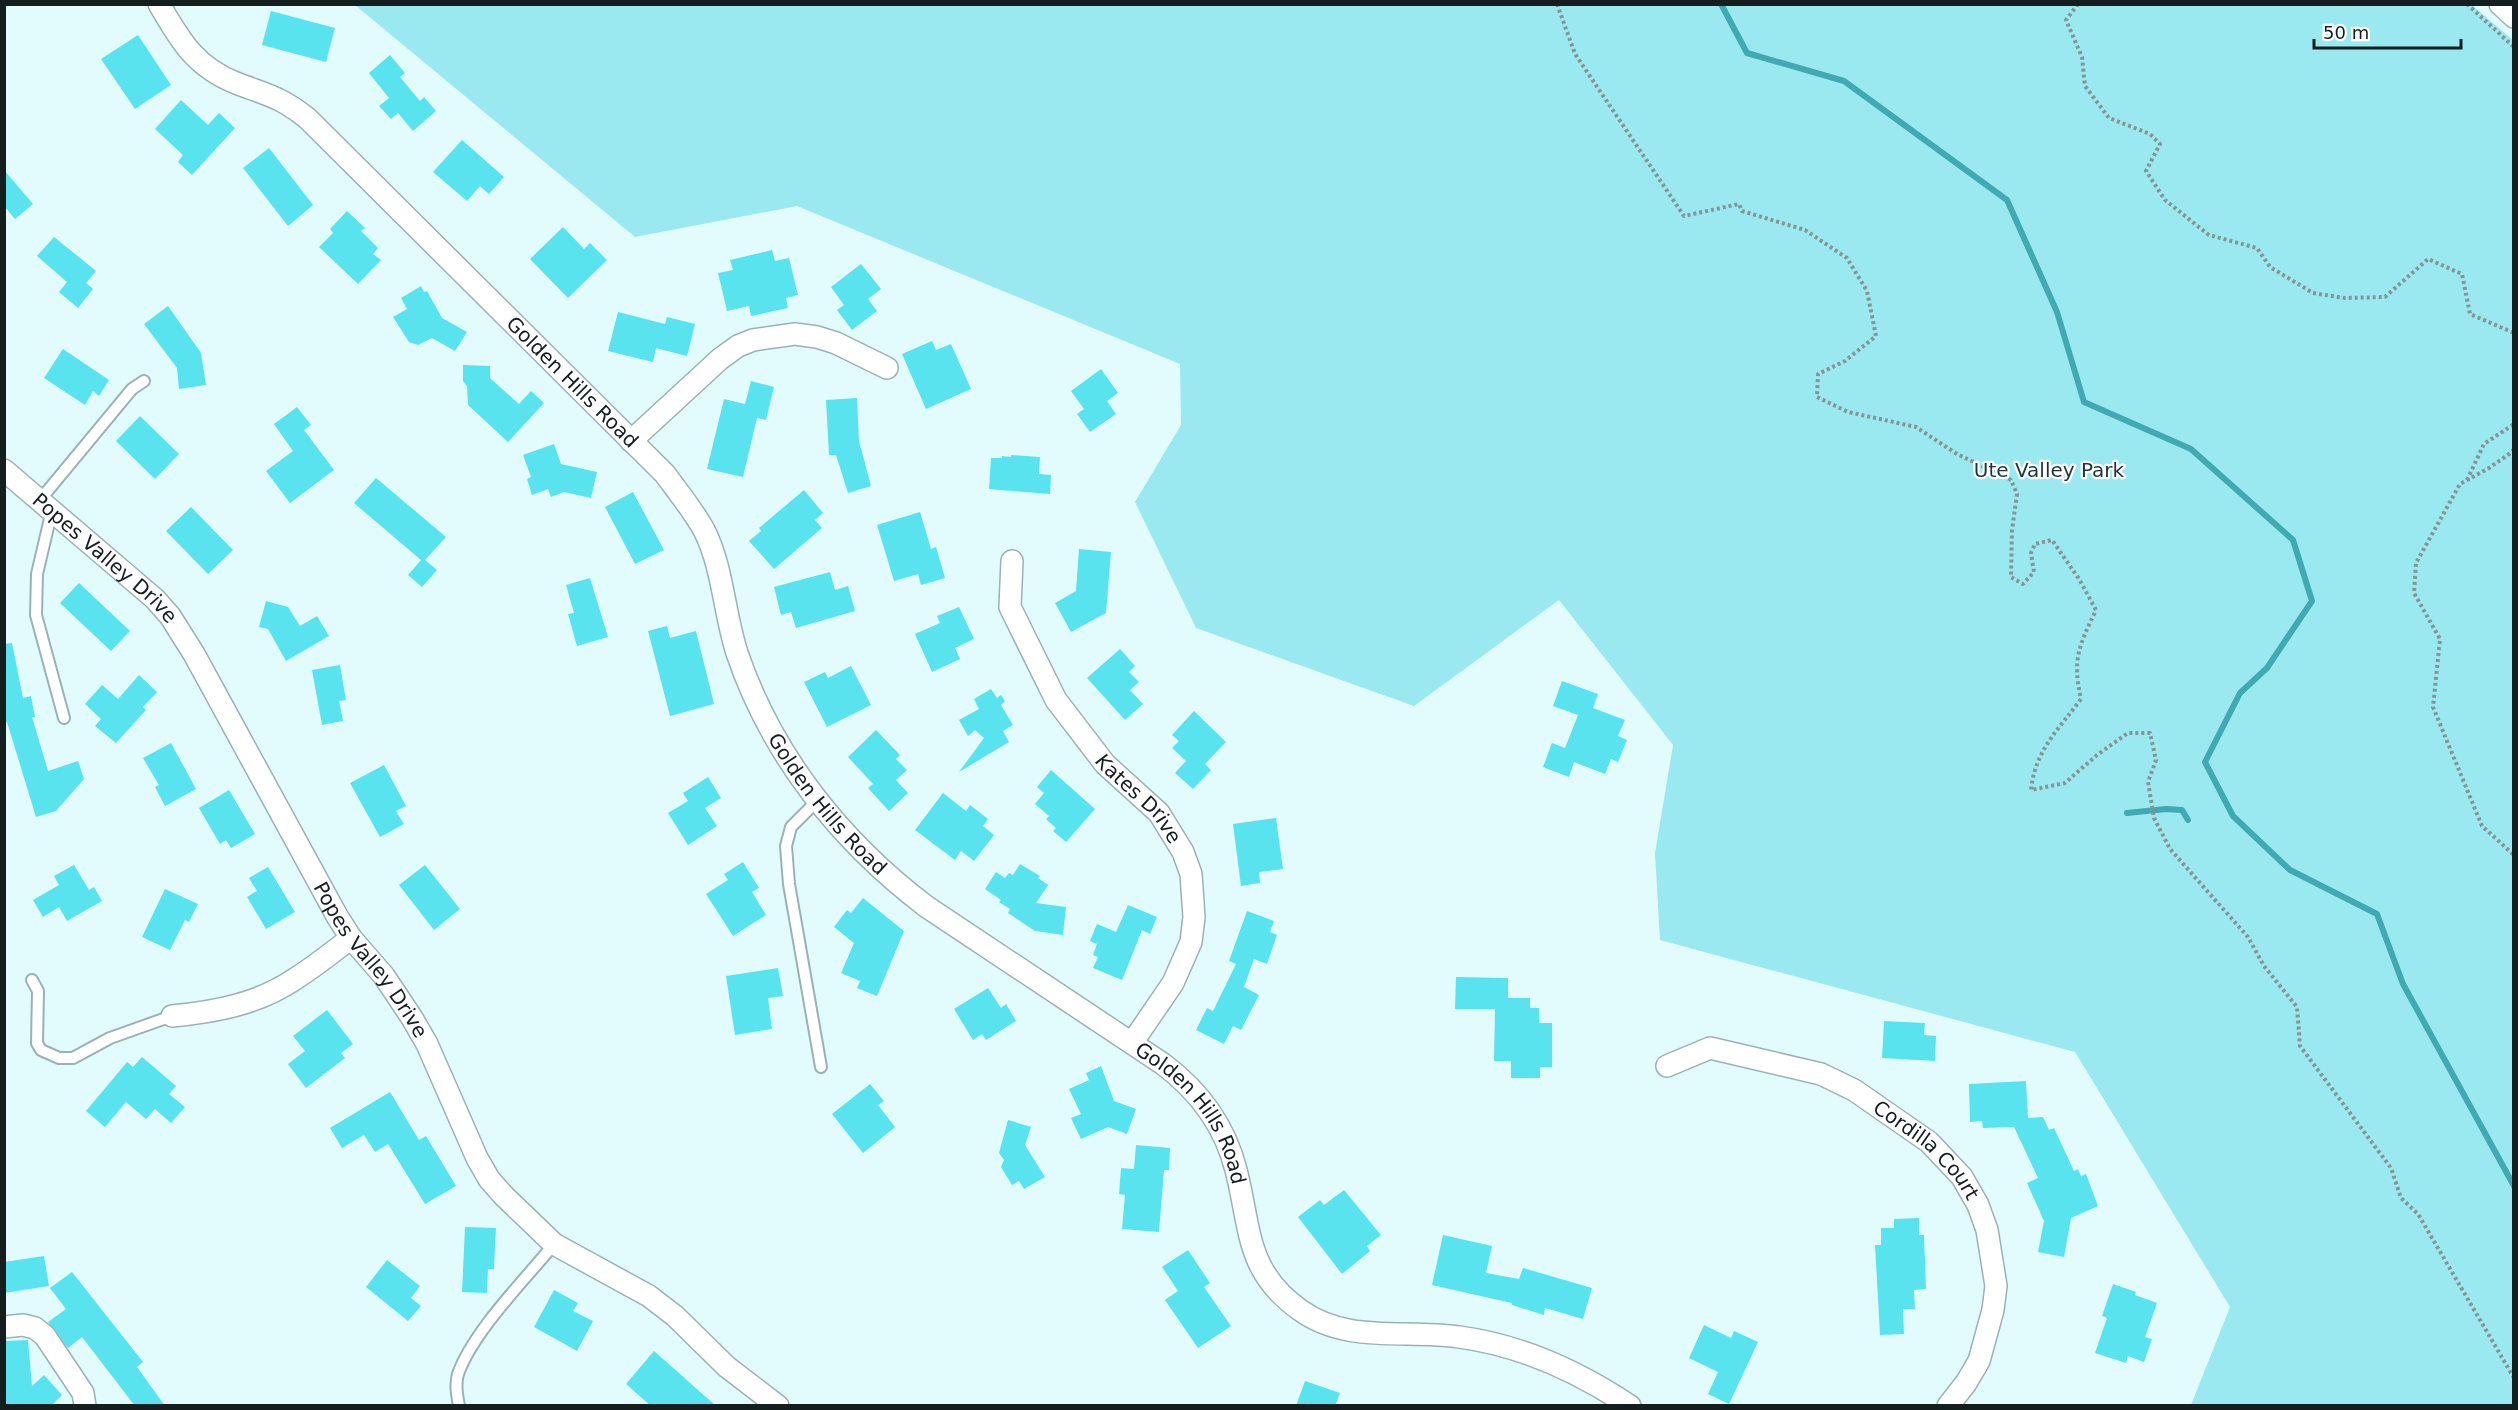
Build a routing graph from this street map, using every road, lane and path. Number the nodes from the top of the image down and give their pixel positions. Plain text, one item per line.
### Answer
1 (159, 4) edge
2 (1557, 4) edge
3 (2078, 4) edge
4 (2467, 4) edge
5 (2500, 4) edge
6 (2514, 17) edge
7 (2514, 47) edge
8 (2514, 333) edge
9 (887, 368) dead end
10 (144, 381) dead end
11 (2514, 424) edge
12 (631, 441) junction
13 (2514, 449) edge
14 (4, 470) edge
15 (2466, 481) junction
16 (46, 505) junction
17 (1012, 561) dead end
18 (64, 718) dead end
19 (817, 801) junction
20 (2514, 855) edge
21 (351, 938) junction
22 (32, 980) dead end
23 (172, 1016) joint
24 (1132, 1043) junction
25 (1667, 1066) dead end
26 (821, 1067) dead end
27 (554, 1244) junction
28 (4, 1327) edge
29 (2514, 1378) edge
30 (85, 1406) edge
31 (459, 1406) edge
32 (778, 1406) edge
33 (1630, 1406) edge
34 (1948, 1406) edge

1 - 12 street, Golden Hills Road
2 - 29 path
3 - 8 path
4 - 7 path
5 - 6 street
9 - 12 street
10 - 16 lane
11 - 15 path
12 - 19 street, Golden Hills Road
13 - 15 path
14 - 16 street, Popes Valley Drive
15 - 20 path
16 - 18 lane
16 - 21 street, Popes Valley Drive
17 - 24 street, Kates Drive
19 - 24 street, Golden Hills Road
19 - 26 lane
21 - 23 street
21 - 27 street, Popes Valley Drive
22 - 23 lane
24 - 33 street, Golden Hills Road
25 - 34 street, Cordilla Court
27 - 31 lane
27 - 32 street, Popes Valley Drive
28 - 30 street

